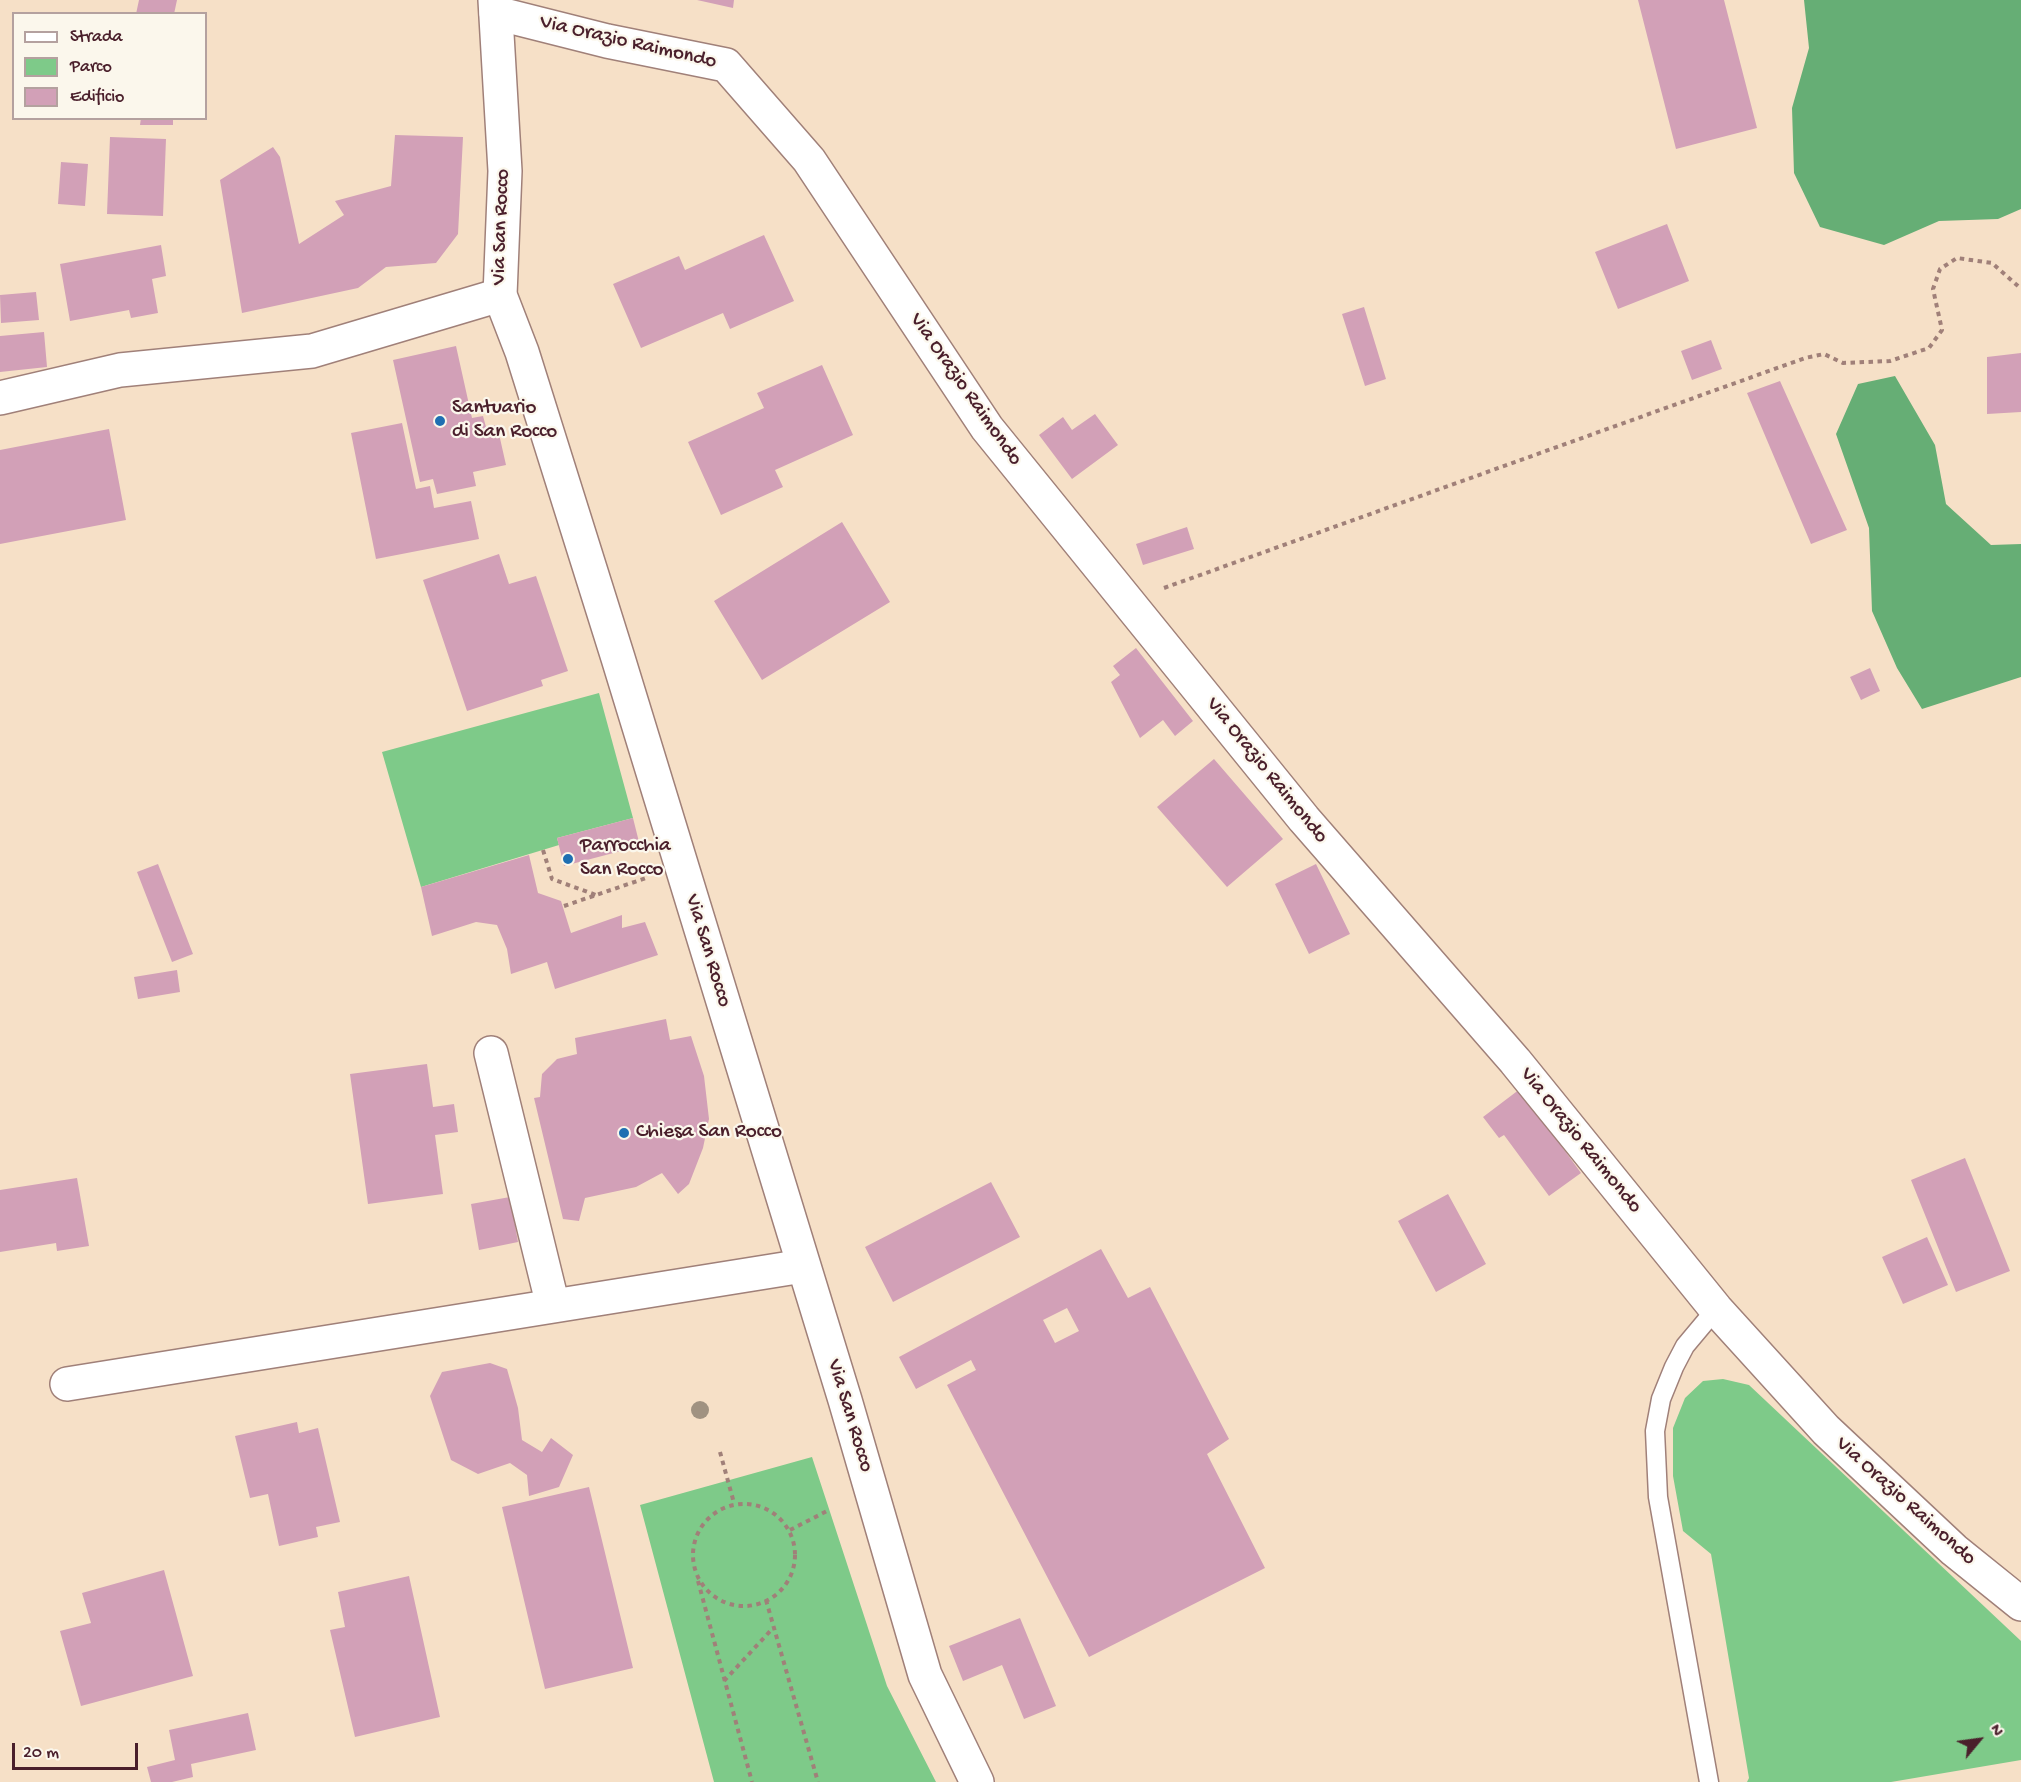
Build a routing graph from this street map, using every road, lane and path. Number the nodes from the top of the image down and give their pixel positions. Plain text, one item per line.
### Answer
1 (495, 6) edge
2 (2018, 286) dead end
3 (500, 295) junction
4 (0, 398) edge
5 (1127, 602) junction
6 (543, 850) dead end
7 (681, 866) junction
8 (596, 895) junction
9 (564, 906) dead end
10 (491, 1053) dead end
11 (803, 1266) junction
12 (553, 1306) junction
13 (1716, 1309) junction
14 (67, 1384) dead end
15 (720, 1452) dead end
16 (734, 1503) junction
17 (829, 1510) dead end
18 (790, 1530) junction
19 (697, 1580) junction
20 (766, 1600) junction
21 (2021, 1604) edge
22 (774, 1628) junction
23 (724, 1681) junction
24 (752, 1782) edge
25 (818, 1782) edge
26 (977, 1782) edge
27 (1709, 1782) edge

1 - 3 street, Via San Rocco
1 - 5 street, Via Orazio Raimondo
2 - 5 path
3 - 4 street
3 - 7 street, Via San Rocco
5 - 13 street, Via Orazio Raimondo
6 - 8 path
7 - 8 path
7 - 11 street, Via San Rocco
8 - 9 path
10 - 12 street
11 - 12 street
11 - 26 street, Via San Rocco
12 - 14 street
13 - 21 street, Via Orazio Raimondo
13 - 27 lane
15 - 16 path
16 - 18 path
16 - 19 path
17 - 18 path
18 - 20 path
19 - 20 path
19 - 23 path
20 - 22 path
22 - 23 path
22 - 25 path
23 - 24 path

